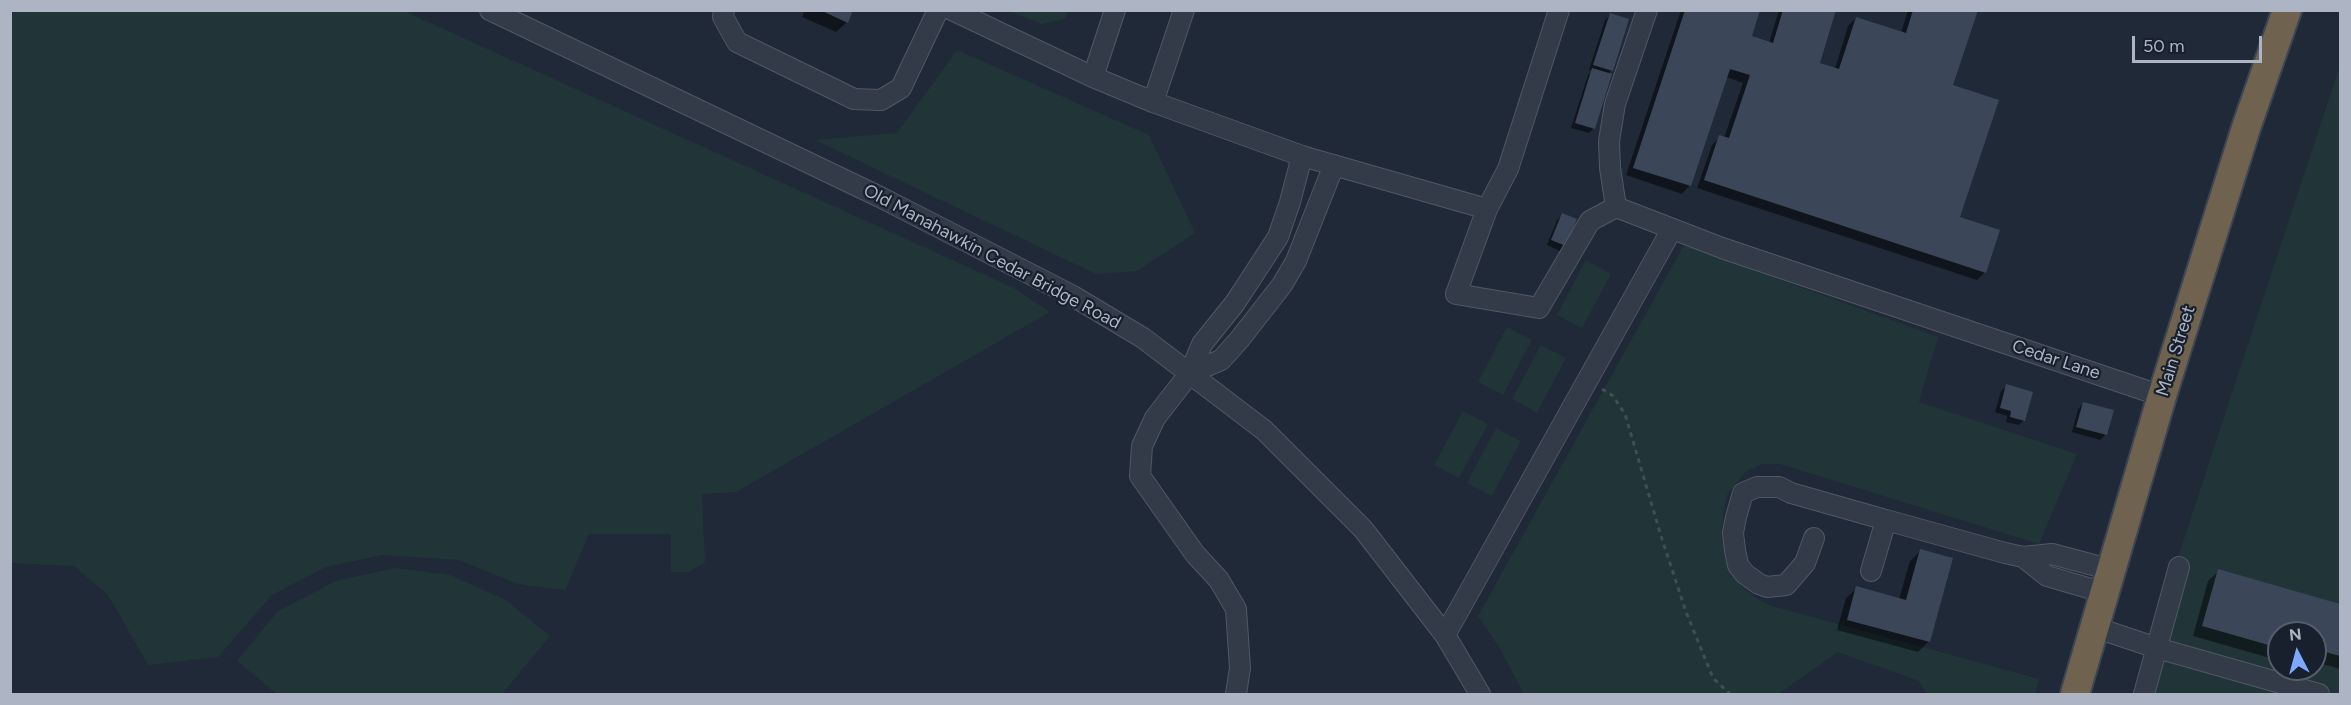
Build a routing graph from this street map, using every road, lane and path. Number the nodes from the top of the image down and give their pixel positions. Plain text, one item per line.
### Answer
1 (490, 10) edge
2 (724, 10) edge
3 (938, 10) edge
4 (952, 10) edge
5 (1115, 10) edge
6 (1184, 10) edge
7 (1559, 10) edge
8 (1647, 10) edge
9 (2287, 10) edge
10 (1094, 77) junction
11 (1153, 102) junction
12 (1302, 156) junction
13 (1334, 165) junction
14 (1616, 207) junction
15 (1488, 209) junction
16 (1672, 229) junction
17 (1190, 373) junction
18 (1587, 380) junction
19 (2162, 396) junction
20 (1886, 520) junction
21 (1814, 538) dead end
22 (2179, 567) dead end
23 (1871, 571) dead end
24 (2108, 581) junction
25 (2094, 627) junction
26 (1445, 635) junction
27 (2157, 648) junction
28 (1236, 694) edge
29 (1480, 694) edge
30 (1730, 694) edge
31 (2075, 694) edge
32 (2144, 694) edge
33 (2319, 694) edge

1 - 17 street, Old Manahawkin Cedar Bridge Road
2 - 3 street
4 - 10 street
5 - 10 street
6 - 11 street
7 - 15 street
8 - 14 street
9 - 19 highway, Main Street
10 - 11 street
11 - 12 street
12 - 13 street
12 - 17 street
13 - 15 street
13 - 17 street
14 - 15 street
14 - 16 street, Cedar Lane
16 - 18 street
16 - 19 street, Cedar Lane
17 - 26 street, Old Manahawkin Cedar Bridge Road
17 - 28 street
18 - 26 street
18 - 30 path
19 - 24 highway, Main Street
20 - 21 street
20 - 23 street
20 - 24 street
22 - 27 street
24 - 25 highway, Main Street
25 - 27 street
25 - 31 highway, Main Street
26 - 29 street, Old Manahawkin Cedar Bridge Road
27 - 32 street
27 - 33 street

